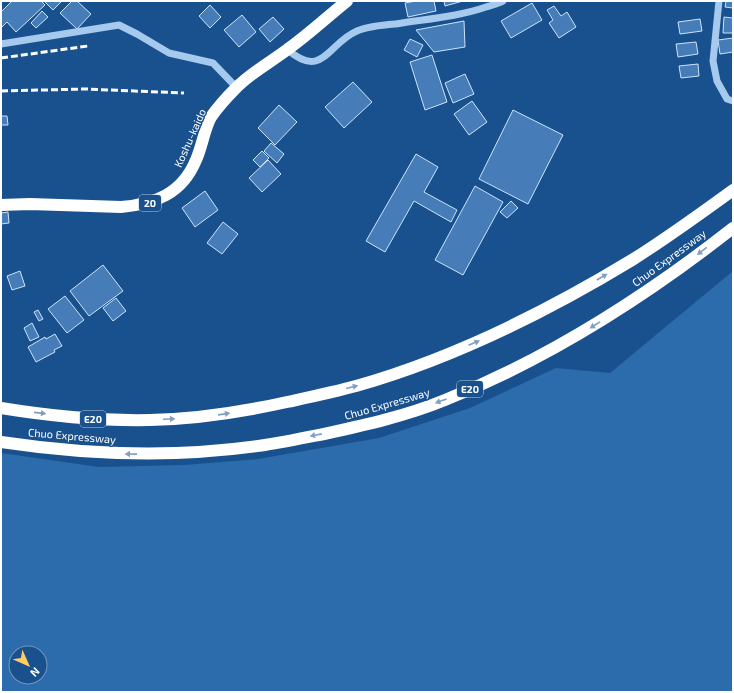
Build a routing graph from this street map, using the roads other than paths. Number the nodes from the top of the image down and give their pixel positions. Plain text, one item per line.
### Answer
1 (347, 1) edge
2 (503, 1) edge
3 (719, 1) edge
4 (1, 44) edge
5 (288, 50) junction
6 (236, 87) junction
7 (733, 101) edge
8 (733, 190) edge
9 (1, 205) edge
10 (733, 228) edge
11 (1, 408) edge
12 (1, 442) edge

1 - 5 highway, Koshu-kaido / 20
2 - 5 street
3 - 7 street
4 - 6 street
5 - 6 highway, Koshu-kaido / 20
6 - 9 highway, Koshu-kaido / 20
11 -> 8 highway, Chuo Expressway / E20
10 -> 12 highway, Chuo Expressway / E20

